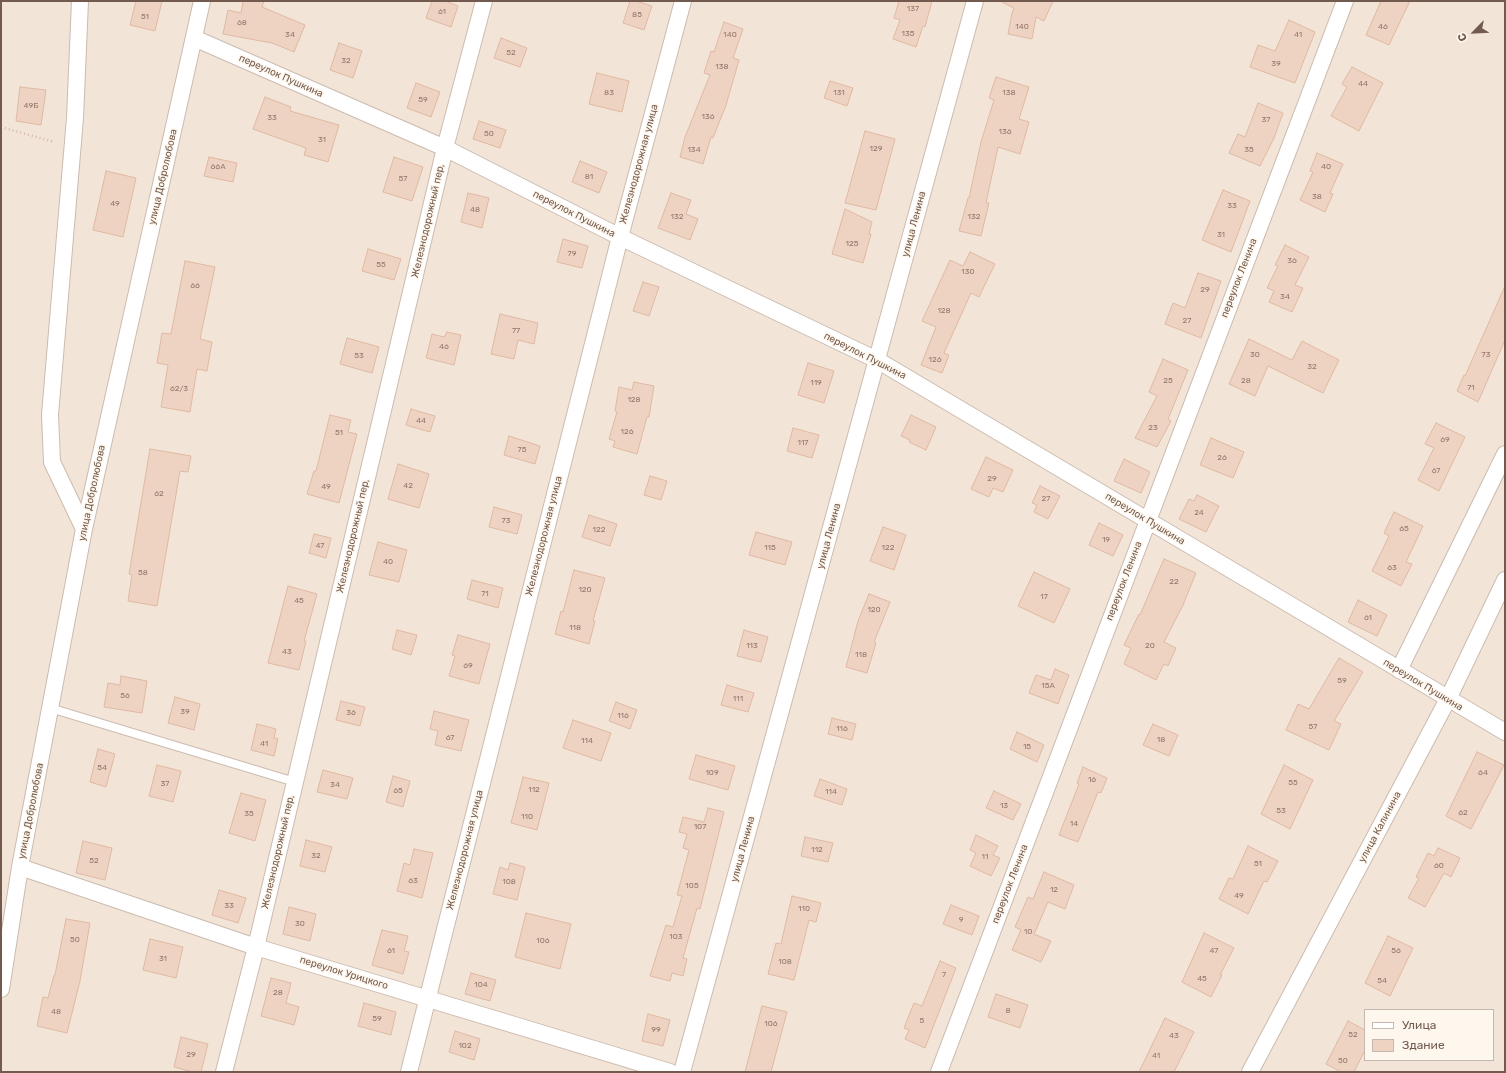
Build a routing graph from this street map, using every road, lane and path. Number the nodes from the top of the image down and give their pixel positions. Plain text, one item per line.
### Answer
1 (80, 1) edge
2 (202, 1) edge
3 (484, 1) edge
4 (683, 1) edge
5 (976, 1) edge
6 (1344, 1) edge
7 (194, 38) junction
8 (1, 127) edge
9 (72, 147) junction
10 (445, 148) junction
11 (620, 237) junction
12 (877, 360) junction
13 (1505, 454) edge
14 (1148, 520) junction
15 (84, 529) junction
16 (1505, 580) edge
17 (1399, 670) junction
18 (1448, 699) junction
19 (50, 708) junction
20 (1505, 732) edge
21 (295, 782) junction
22 (20, 867) junction
23 (256, 947) junction
24 (1, 989) edge
25 (428, 998) junction
26 (224, 1072) edge
27 (409, 1072) edge
28 (670, 1072) edge
29 (682, 1072) edge
30 (938, 1072) edge
31 (1250, 1072) edge

1 - 9 street
2 - 7 street, улица Добролюбова
3 - 10 street, Железнодорожный пер,
4 - 11 street, Железнодорожная улица
5 - 12 street, улица Ленина
6 - 14 street, переулок Ленина
7 - 10 street, переулок Пушкина
7 - 15 street, улица Добролюбова
8 - 9 path
9 - 15 street
10 - 11 street, переулок Пушкина
10 - 21 street, Железнодорожный пер,
11 - 12 street, переулок Пушкина
11 - 25 street, Железнодорожная улица
12 - 14 street, переулок Пушкина
12 - 29 street, улица Ленина
13 - 17 street
14 - 17 street, переулок Пушкина
14 - 30 street, переулок Ленина
15 - 19 street, улица Добролюбова
16 - 18 street, улица Калинина
17 - 18 street, переулок Пушкина
18 - 20 street, переулок Пушкина
18 - 31 street, улица Калинина
19 - 21 lane
19 - 22 street, улица Добролюбова
21 - 23 street, Железнодорожный пер,
22 - 23 street, переулок Урицкого
22 - 24 street, улица Добролюбова
23 - 25 street, переулок Урицкого
23 - 26 street, Железнодорожный пер,
25 - 27 street, Железнодорожная улица
25 - 28 street, переулок Урицкого

